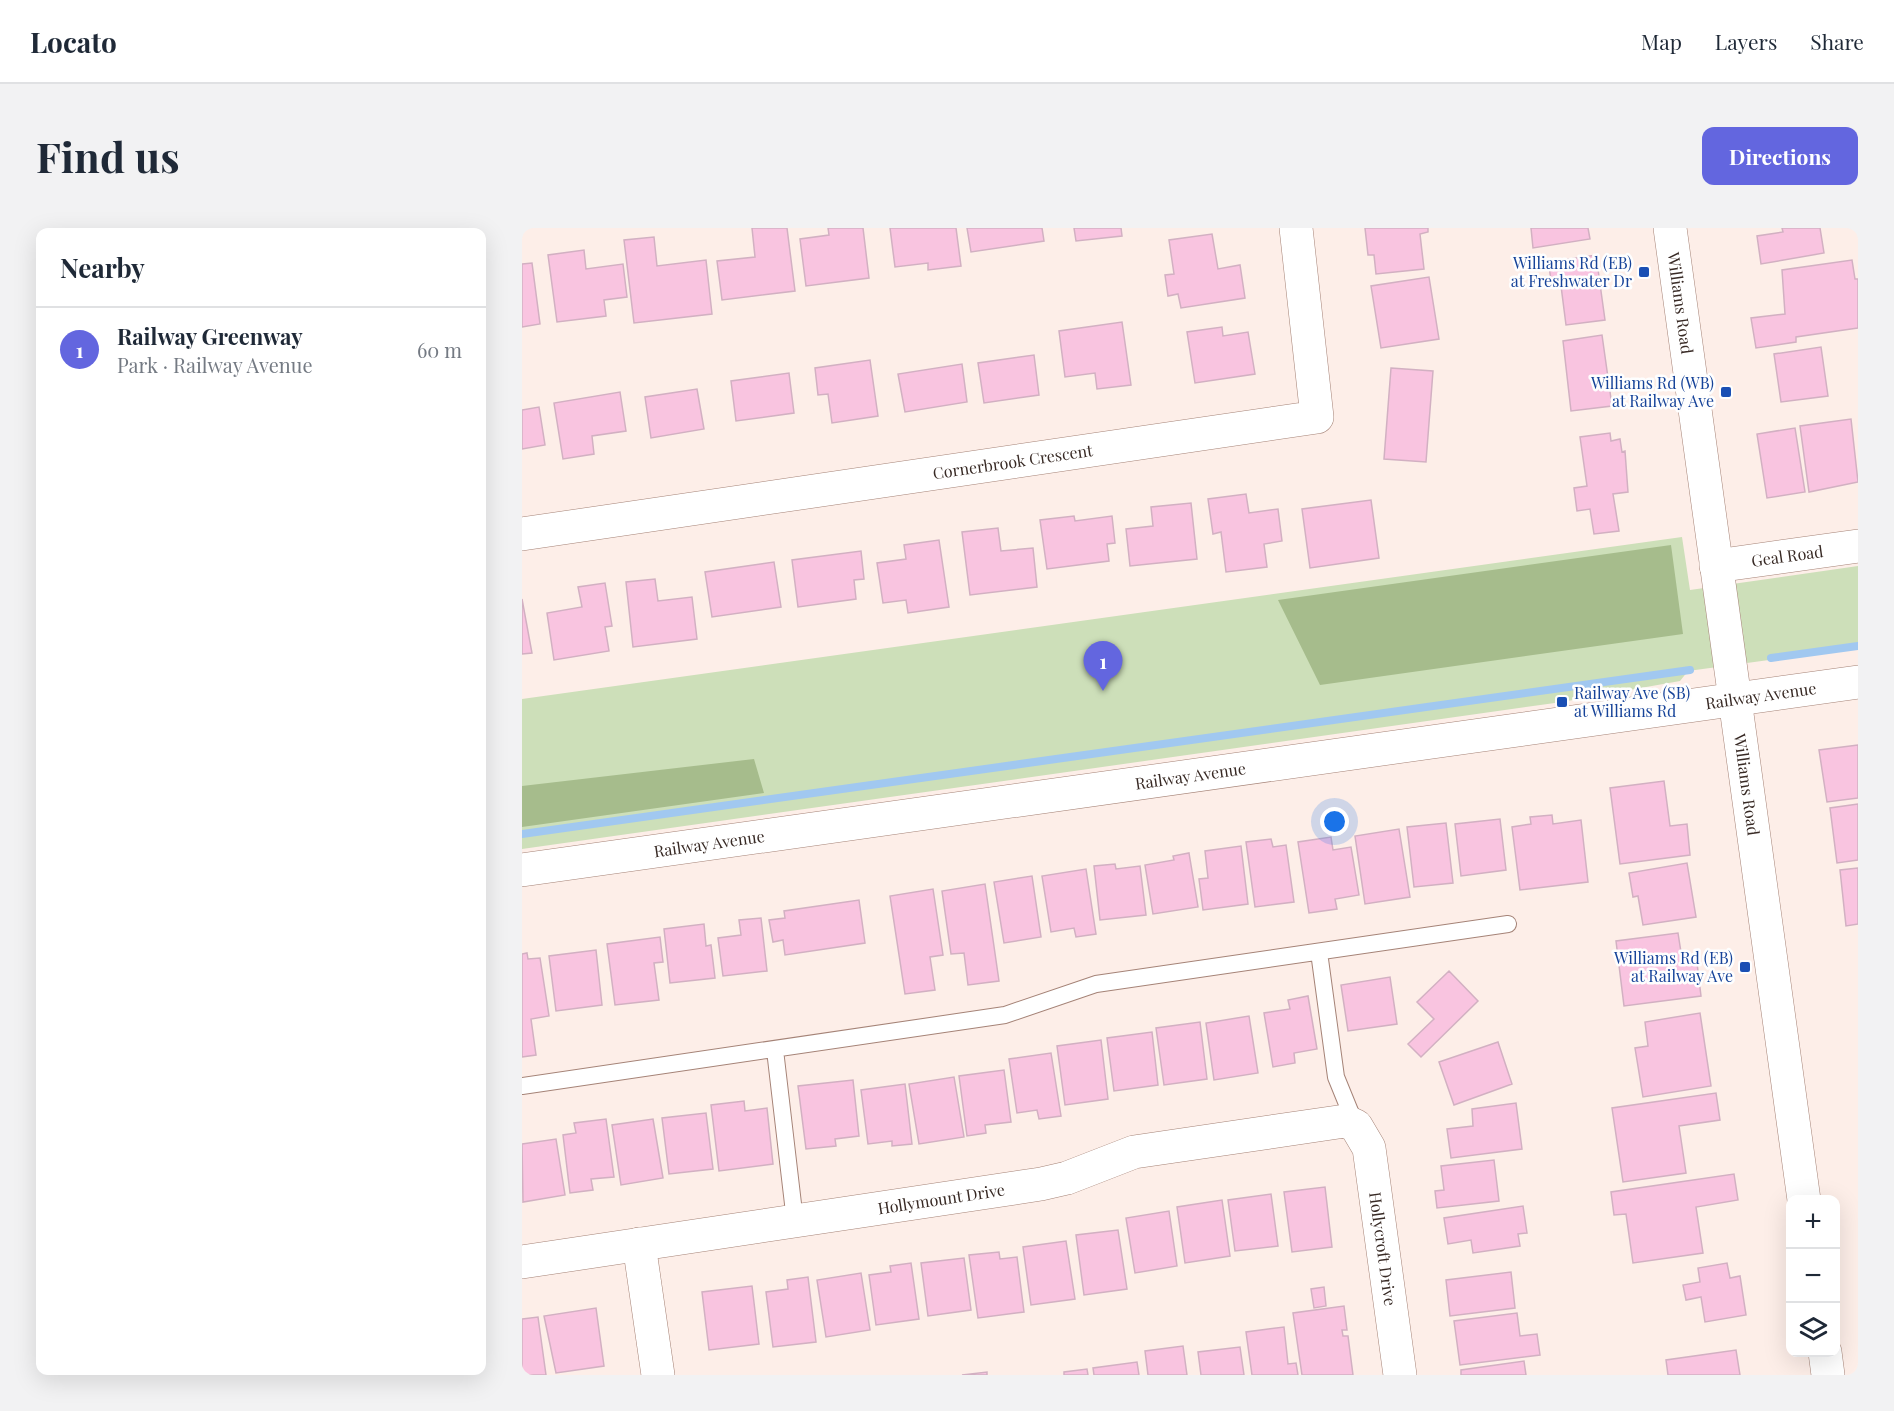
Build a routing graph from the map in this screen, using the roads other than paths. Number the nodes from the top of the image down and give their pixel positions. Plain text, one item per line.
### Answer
1 (1296, 228) edge
2 (1670, 228) edge
3 (522, 534) edge
4 (1858, 546) edge
5 (1716, 566) junction
6 (1858, 682) edge
7 (1735, 699) junction
8 (522, 870) edge
9 (1508, 924) dead end
10 (1319, 952) junction
11 (775, 1050) junction
12 (522, 1086) edge
13 (1356, 1126) junction
14 (1803, 1195) edge
15 (795, 1221) junction
16 (639, 1244) junction
17 (522, 1262) edge
18 (1826, 1357) edge
19 (658, 1375) edge
20 (1401, 1375) edge
21 (1828, 1375) edge

1 - 3 street, Cornerbrook Crescent
2 - 5 street, Williams Road
4 - 5 street, Geal Road
5 - 7 street, Williams Road
6 - 7 street, Railway Avenue
7 - 8 street, Railway Avenue
7 - 14 street, Williams Road
9 - 10 lane
10 - 11 lane
10 - 13 lane
11 - 12 lane
11 - 15 lane
13 - 15 street, Hollymount Drive
13 - 20 street, Hollycroft Drive
15 - 16 street, Hollymount Drive
16 - 17 street, Hollymount Drive
16 - 19 street
18 - 21 street

